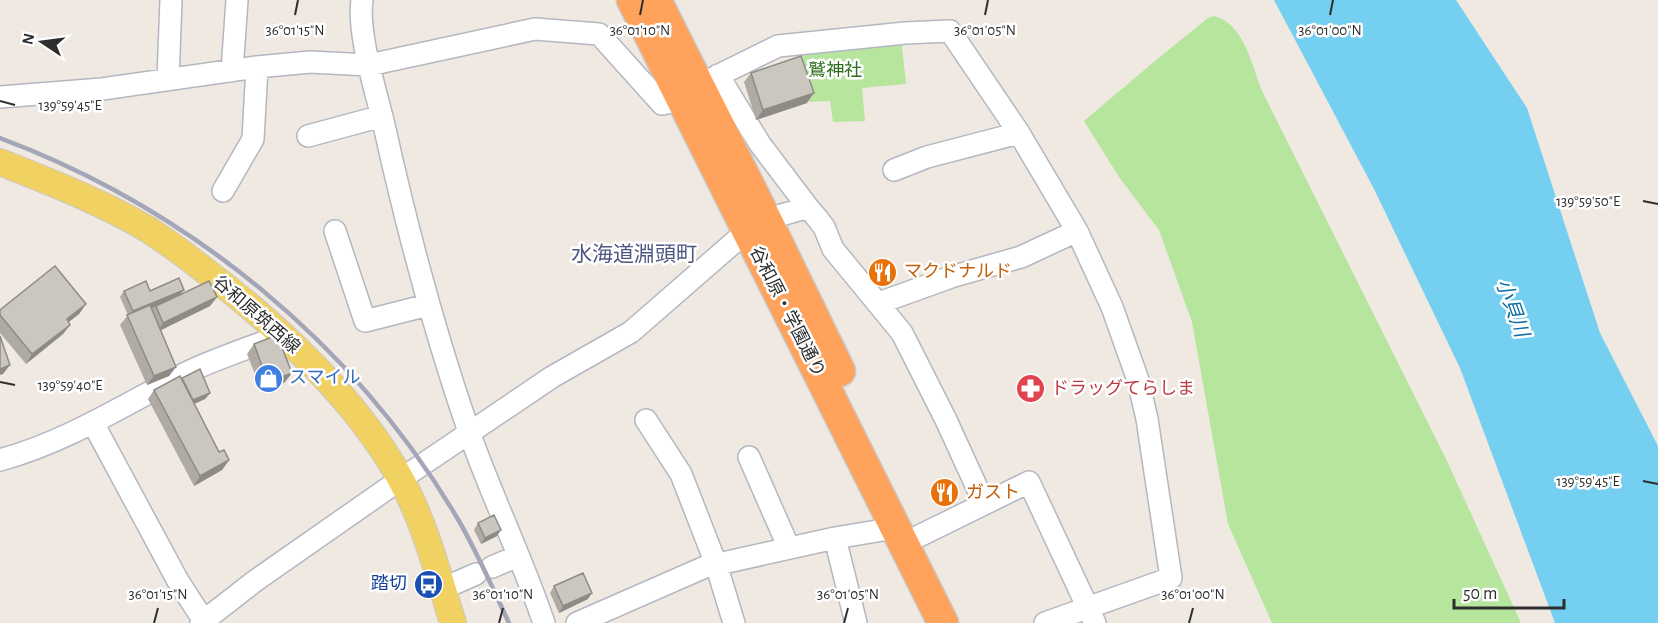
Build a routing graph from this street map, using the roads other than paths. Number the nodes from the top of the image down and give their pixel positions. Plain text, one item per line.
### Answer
1 (171, 0) edge
2 (237, 0) edge
3 (362, 0) edge
4 (632, 0) edge
5 (656, 0) edge
6 (369, 65) junction
7 (257, 67) junction
8 (232, 71) junction
9 (168, 79) junction
10 (700, 87) junction
11 (0, 97) edge
12 (382, 116) junction
13 (1019, 133) junction
14 (308, 136) dead end
15 (0, 162) edge
16 (894, 170) dead end
17 (223, 191) dead end
18 (810, 210) junction
19 (757, 226) junction
20 (335, 231) dead end
21 (1077, 231) junction
22 (879, 303) junction
23 (428, 305) junction
24 (282, 335) junction
25 (646, 420) dead end
26 (93, 423) junction
27 (470, 434) junction
28 (748, 457) dead end
29 (0, 460) edge
30 (401, 479) junction
31 (984, 503) junction
32 (907, 532) junction
33 (835, 538) junction
34 (789, 548) junction
35 (518, 556) junction
36 (716, 564) junction
37 (442, 589) junction
38 (1092, 615) edge
39 (203, 622) edge
40 (453, 623) edge
41 (544, 623) edge
42 (578, 623) edge
43 (734, 623) edge
44 (856, 623) edge
45 (943, 623) edge
46 (964, 623) edge
47 (1045, 623) edge

1 - 9 street
2 - 8 street
3 - 6 street
4 - 10 highway, 谷和原・学園通り
5 - 10 highway, 谷和原・学園通り
6 - 7 street
6 - 10 street
6 - 12 street
7 - 8 street
7 - 17 street
8 - 9 street
9 - 11 street
10 - 13 street
10 - 18 street
10 - 19 highway, 谷和原・学園通り
12 - 14 street
12 - 23 street
13 - 16 street
13 - 21 street
15 - 24 main road, 谷和原筑西線
18 - 19 street
18 - 22 street
19 - 27 street
19 - 32 highway, 谷和原・学園通り
20 - 23 street
21 - 22 street
21 - 38 street
22 - 31 street
23 - 27 street
24 - 26 street
24 - 30 main road, 谷和原筑西線
25 - 36 street
26 - 29 street
26 - 39 street
27 - 30 street
27 - 35 street
28 - 34 street
30 - 37 main road, 谷和原筑西線
30 - 39 street
31 - 32 street
31 - 38 street
32 - 33 street
32 - 45 highway, 谷和原・学園通り
32 - 46 highway, 谷和原・学園通り
33 - 34 street
33 - 44 street
34 - 36 street
35 - 37 street
35 - 41 street
36 - 42 street
36 - 43 street
37 - 40 main road, 谷和原筑西線
38 - 47 street

